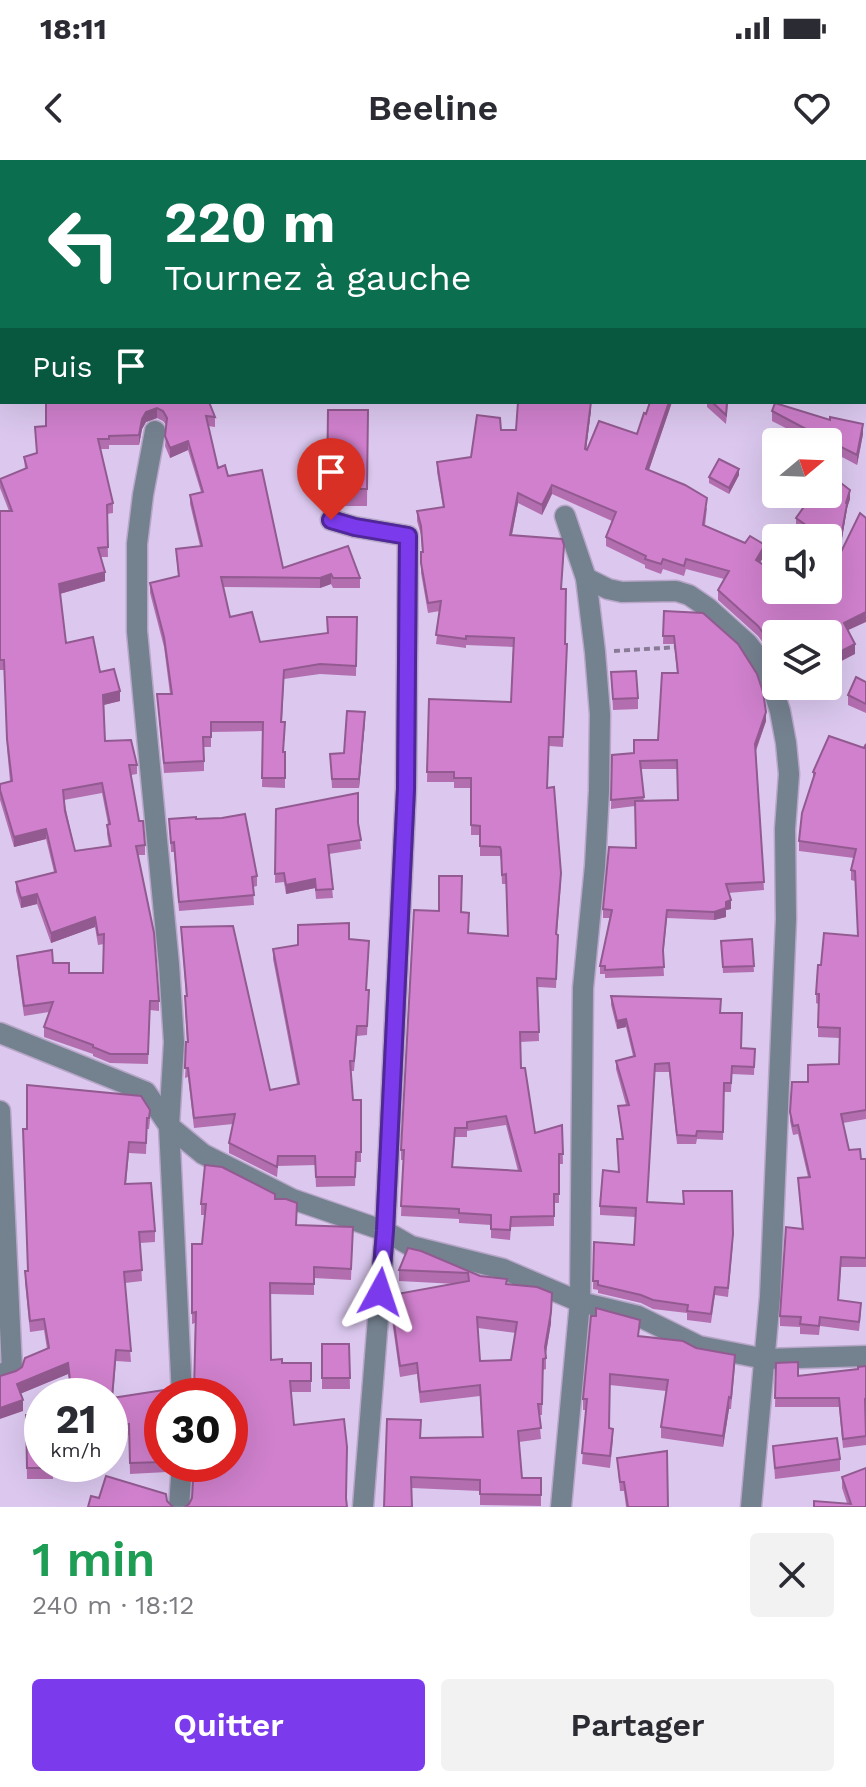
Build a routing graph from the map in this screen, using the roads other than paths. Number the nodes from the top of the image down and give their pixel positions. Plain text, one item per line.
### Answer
1 (155, 431) dead end
2 (565, 516) dead end
3 (331, 520) dead end
4 (586, 578) junction
5 (0, 1033) edge
6 (0, 1111) edge
7 (169, 1126) junction
8 (385, 1231) junction
9 (580, 1302) junction
10 (866, 1356) edge
11 (765, 1359) junction
12 (0, 1374) edge
13 (181, 1378) edge
14 (181, 1482) edge
15 (179, 1507) edge
16 (363, 1507) edge
17 (561, 1507) edge
18 (751, 1507) edge

1 - 7 street
2 - 4 street
3 - 8 street
4 - 9 street
4 - 11 street
5 - 7 street
6 - 12 street
7 - 8 street
7 - 13 street
8 - 9 street
8 - 16 street
9 - 11 street
9 - 17 street
10 - 11 street
11 - 18 street
14 - 15 street

